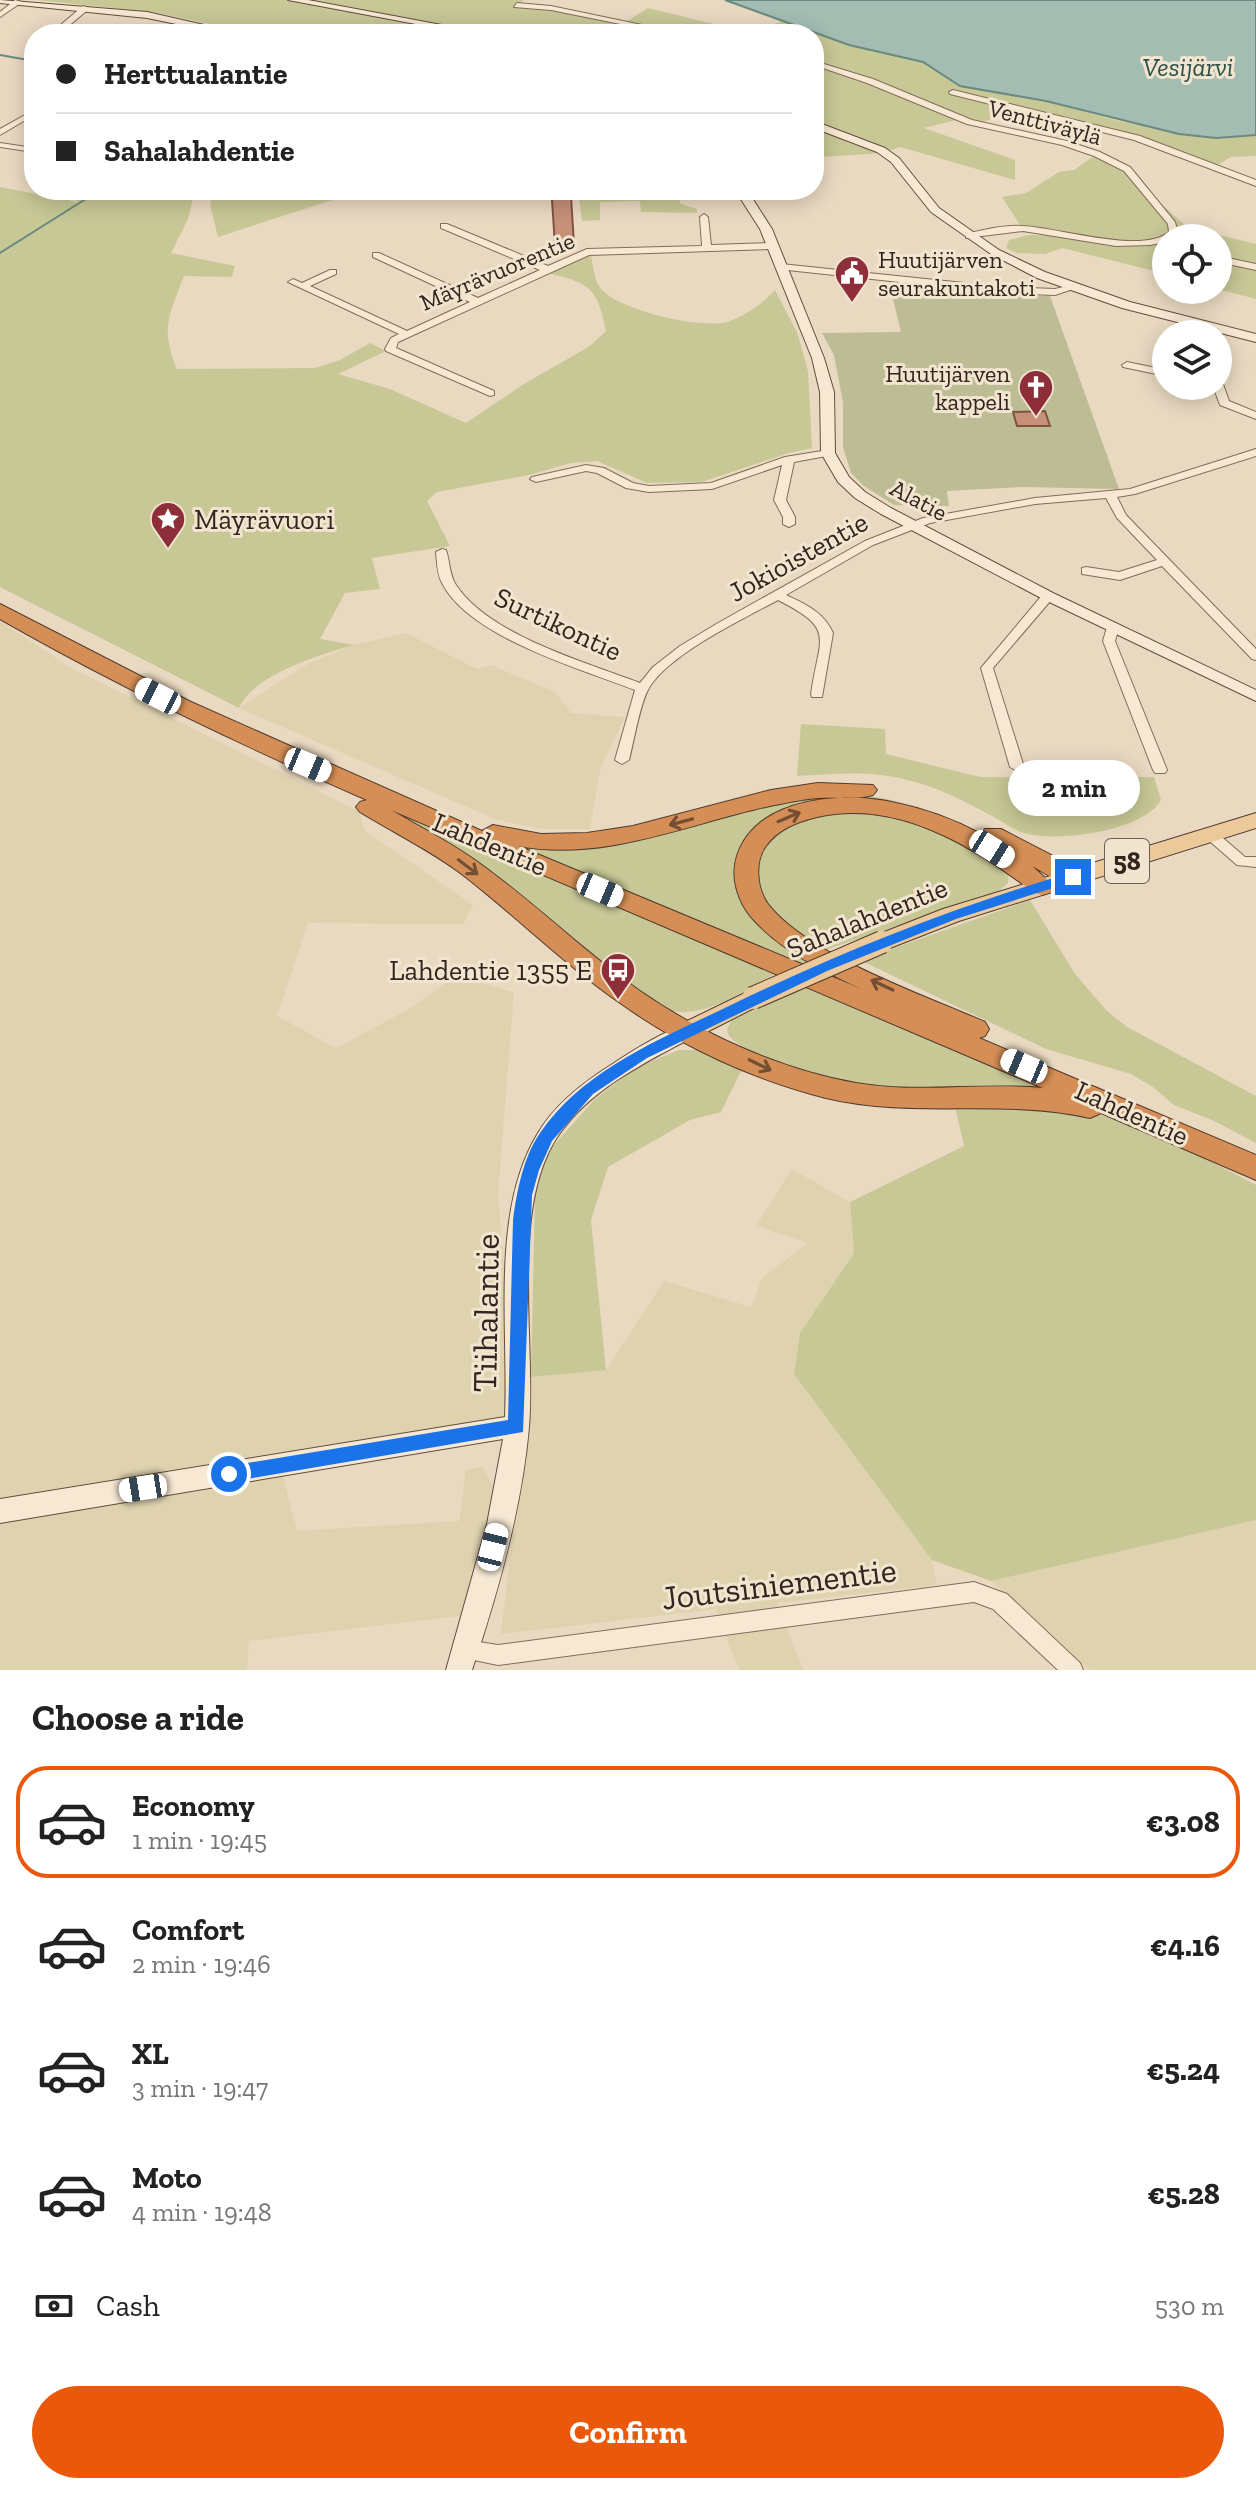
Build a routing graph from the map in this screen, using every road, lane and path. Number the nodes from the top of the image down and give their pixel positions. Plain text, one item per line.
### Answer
1 (0, 0) edge
2 (293, 0) edge
3 (18, 2) edge
4 (517, 5) dead end
5 (86, 8) junction
6 (0, 15) edge
7 (66, 24) edge
8 (197, 24) edge
9 (429, 24) edge
10 (631, 24) edge
11 (824, 66) edge
12 (953, 92) dead end
13 (24, 118) edge
14 (824, 128) edge
15 (0, 133) edge
16 (0, 145) edge
17 (24, 149) edge
18 (1256, 183) edge
19 (748, 200) edge
20 (704, 217) dead end
21 (1172, 224) edge
22 (444, 226) dead end
23 (969, 236) junction
24 (1152, 243) edge
25 (772, 246) junction
26 (707, 248) junction
27 (376, 255) dead end
28 (1232, 262) edge
29 (781, 267) junction
30 (1256, 267) edge
31 (546, 269) junction
32 (333, 272) dead end
33 (1071, 288) junction
34 (476, 301) junction
35 (404, 333) junction
36 (1256, 338) edge
37 (1127, 365) dead end
38 (1152, 370) edge
39 (490, 393) dead end
40 (1223, 400) edge
41 (1256, 416) edge
42 (1256, 452) edge
43 (828, 453) junction
44 (789, 459) junction
45 (536, 479) dead end
46 (1111, 496) junction
47 (789, 524) dead end
48 (914, 524) junction
49 (442, 552) dead end
50 (1164, 561) junction
51 (1086, 571) dead end
52 (778, 595) junction
53 (1048, 596) junction
54 (0, 610) edge
55 (1113, 627) junction
56 (1256, 656) edge
57 (642, 688) junction
58 (817, 694) dead end
59 (1256, 696) edge
60 (231, 731) junction
61 (622, 760) dead end
62 (308, 765) junction
63 (1017, 767) dead end
64 (1160, 770) dead end
65 (1256, 820) edge
66 (1211, 835) junction
67 (1256, 862) edge
68 (1073, 877) junction
69 (1042, 886) junction
70 (690, 1030) junction
71 (1256, 1167) edge
72 (517, 1426) junction
73 (0, 1511) edge
74 (463, 1660) edge
75 (1073, 1670) edge

1 - 3 street
2 - 9 street
3 - 5 street
3 - 6 street
4 - 10 street
5 - 7 street
5 - 8 street
11 - 21 street, Venttiväylä
12 - 18 street
13 - 15 street
14 - 23 street
16 - 17 street
19 - 25 street
20 - 26 street
22 - 31 street
23 - 24 street, Venttiväylä
23 - 33 street
25 - 26 street, Mäyrävuorentie
25 - 29 street
26 - 31 street, Mäyrävuorentie
27 - 34 street
28 - 30 street
29 - 33 street
29 - 43 street
31 - 34 street, Mäyrävuorentie
32 - 35 street
33 - 36 street
34 - 35 street, Mäyrävuorentie
35 - 39 street, Mäyrävuorentie
37 - 38 street
40 - 41 street
42 - 46 street, Jokioistentie
43 - 44 street
43 - 48 street, Alatie
44 - 45 street
44 - 47 street
46 - 48 street, Jokioistentie
46 - 50 street
48 - 52 street, Jokioistentie
48 - 53 street, Alatie
49 - 57 street, Surtikontie
50 - 51 street
50 - 56 street
52 - 57 street, Jokioistentie
52 - 58 street
53 - 55 street, Alatie
53 - 63 street
54 - 60 highway, Lahdentie
55 - 59 street, Alatie
55 - 64 street
57 - 61 street, Jokioistentie
60 - 62 highway, Lahdentie
60 -> 70 highway
68 -> 62 highway
62 - 71 highway, Lahdentie
65 - 66 main road, Sahalahdentie / 58
66 - 67 street
66 - 68 main road, Sahalahdentie / 58
68 - 69 main road, Sahalahdentie / 58
69 - 70 main road, Sahalahdentie / 58, bridge
71 -> 69 highway
70 -> 71 highway
70 - 72 street, Tiihalantie
72 - 73 street
72 - 74 street, Tiihalantie
74 - 75 street, Joutsiniementie

